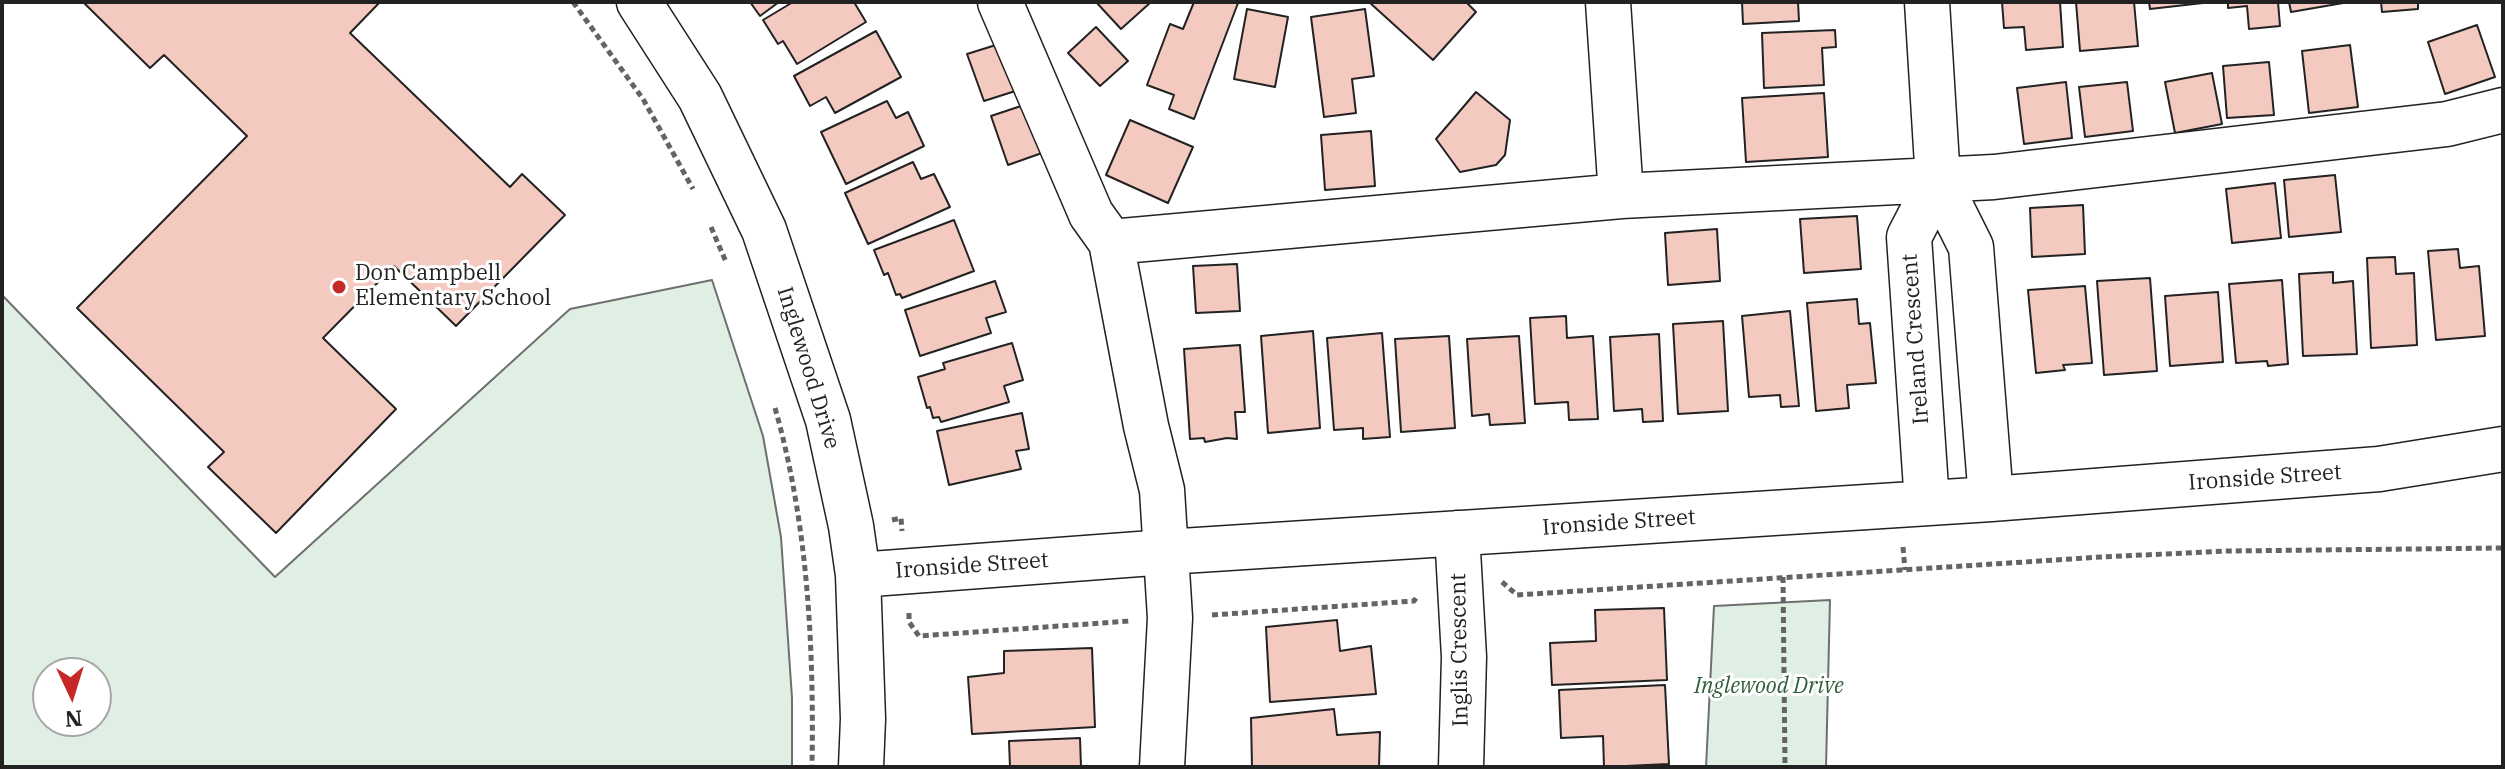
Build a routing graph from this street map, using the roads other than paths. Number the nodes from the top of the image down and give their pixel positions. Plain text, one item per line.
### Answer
1 (639, 2) edge
2 (1000, 2) edge
3 (1608, 2) edge
4 (1927, 2) edge
5 (2503, 110) edge
6 (1938, 181) junction
7 (1621, 196) junction
8 (1111, 242) junction
9 (2503, 449) edge
10 (2379, 469) junction
11 (2503, 475) edge
12 (1991, 499) junction
13 (1927, 503) junction
14 (1457, 533) junction
15 (1166, 552) junction
16 (858, 575) junction
17 (861, 767) edge
18 (1162, 767) edge
19 (1461, 767) edge

1 - 16 street, Inglewood Drive
2 - 8 street
3 - 7 street
4 - 6 street
5 - 6 street
6 - 7 street
6 - 12 street
6 - 13 street, Ireland Crescent
7 - 8 street
8 - 15 street
9 - 10 street, Ironside Street
10 - 11 street, Ironside Street
10 - 12 street, Ironside Street
12 - 13 street, Ironside Street
13 - 14 street, Ironside Street
14 - 15 street, Ironside Street
14 - 19 street, Inglis Crescent
15 - 16 street, Ironside Street
15 - 18 street
16 - 17 street, Inglewood Drive

